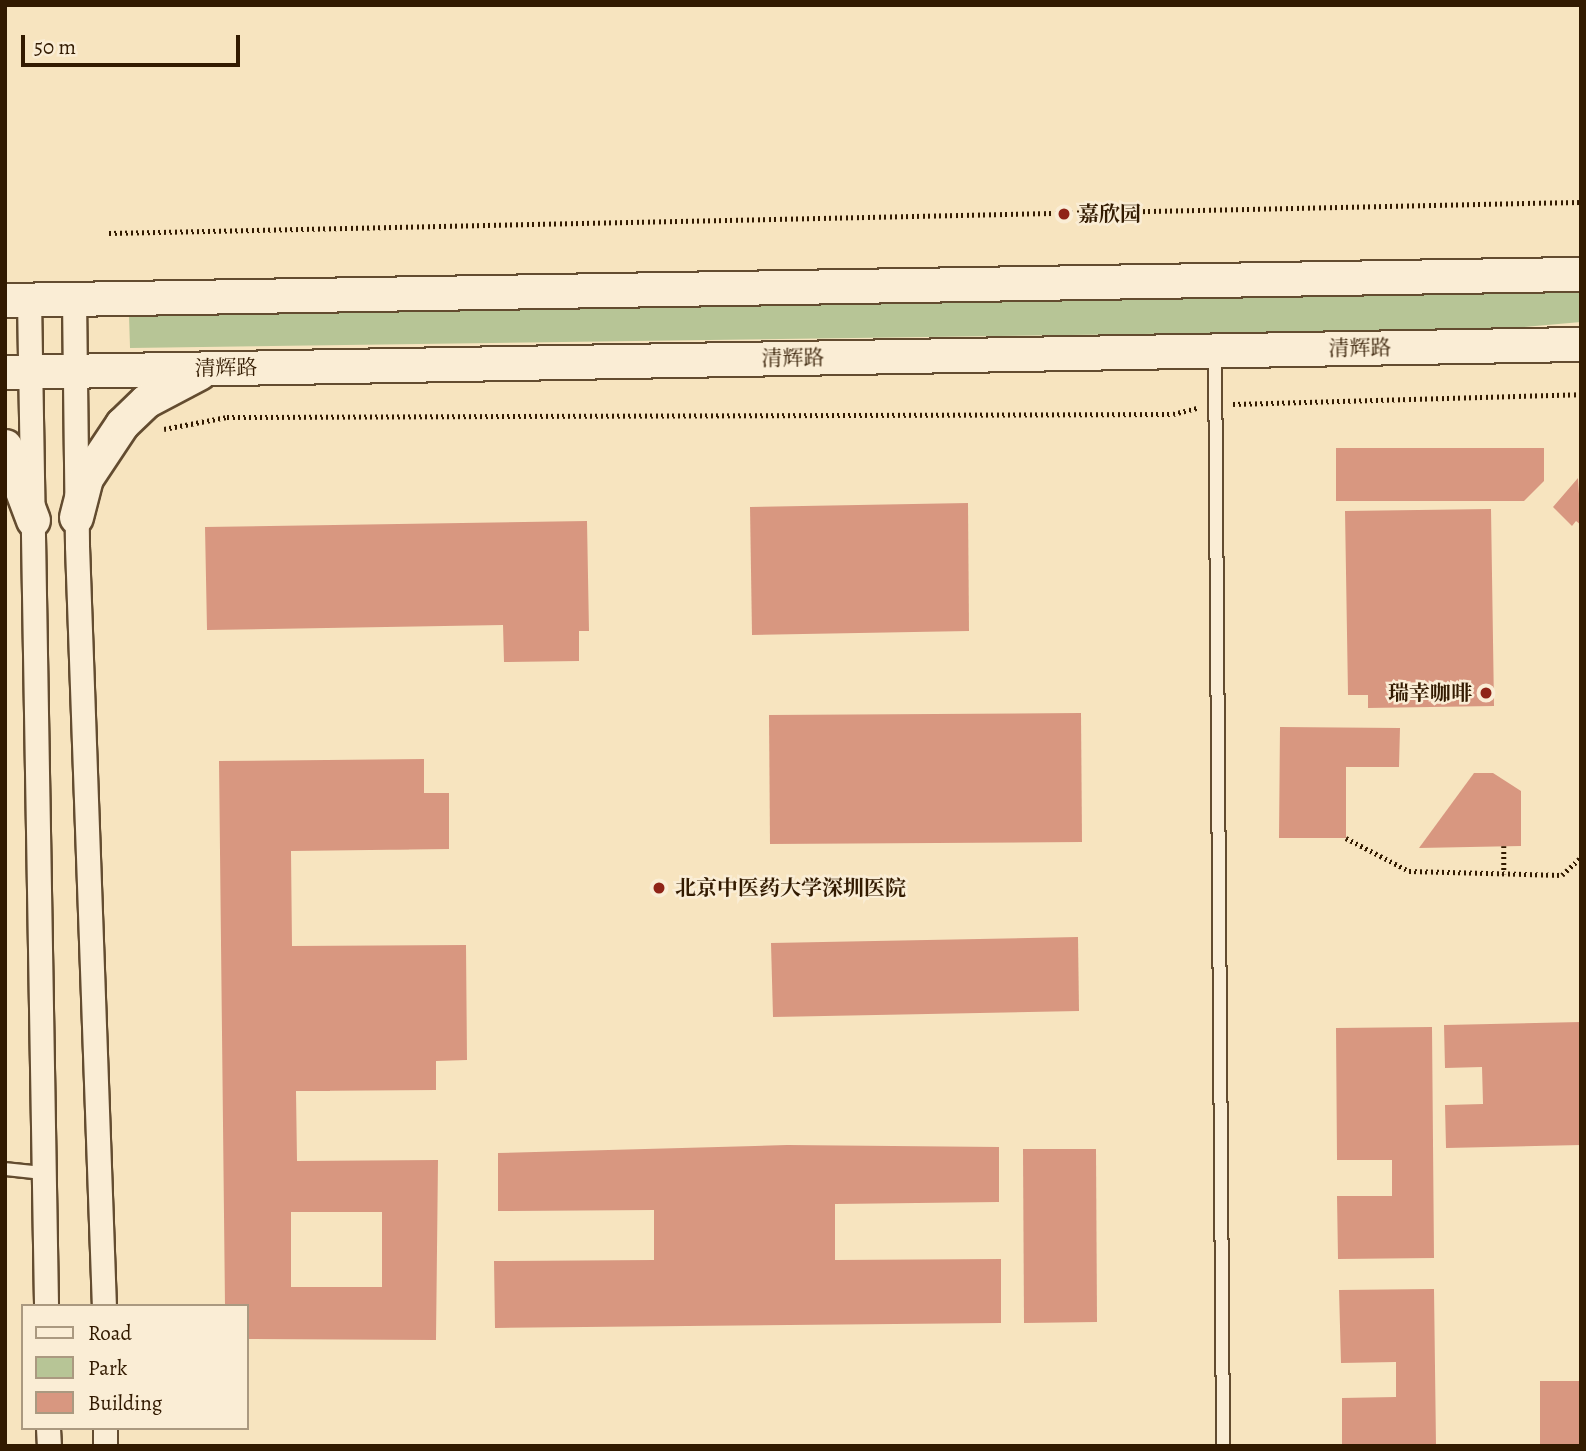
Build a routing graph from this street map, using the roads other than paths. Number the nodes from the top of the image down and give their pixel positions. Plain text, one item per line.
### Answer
1 (1581, 274) edge
2 (74, 298) junction
3 (17, 299) edge
4 (1581, 344) edge
5 (1214, 351) junction
6 (211, 368) junction
7 (75, 370) junction
8 (17, 371) edge
9 (5, 446) edge
10 (76, 517) junction
11 (33, 520) junction
12 (5, 1169) edge
13 (44, 1172) junction
14 (46, 1304) edge
15 (104, 1304) edge
16 (1223, 1446) edge

1 - 2 street
2 - 3 street
2 - 7 street
3 - 8 street
4 - 5 street, 清辉路
5 - 6 street, 清辉路
5 - 16 lane
6 - 7 street, 清辉路
6 - 10 street
7 - 8 street, 清辉路
7 - 10 street
8 - 11 street
9 - 11 street
10 - 15 street
11 - 13 street
12 - 13 lane
13 - 14 street

